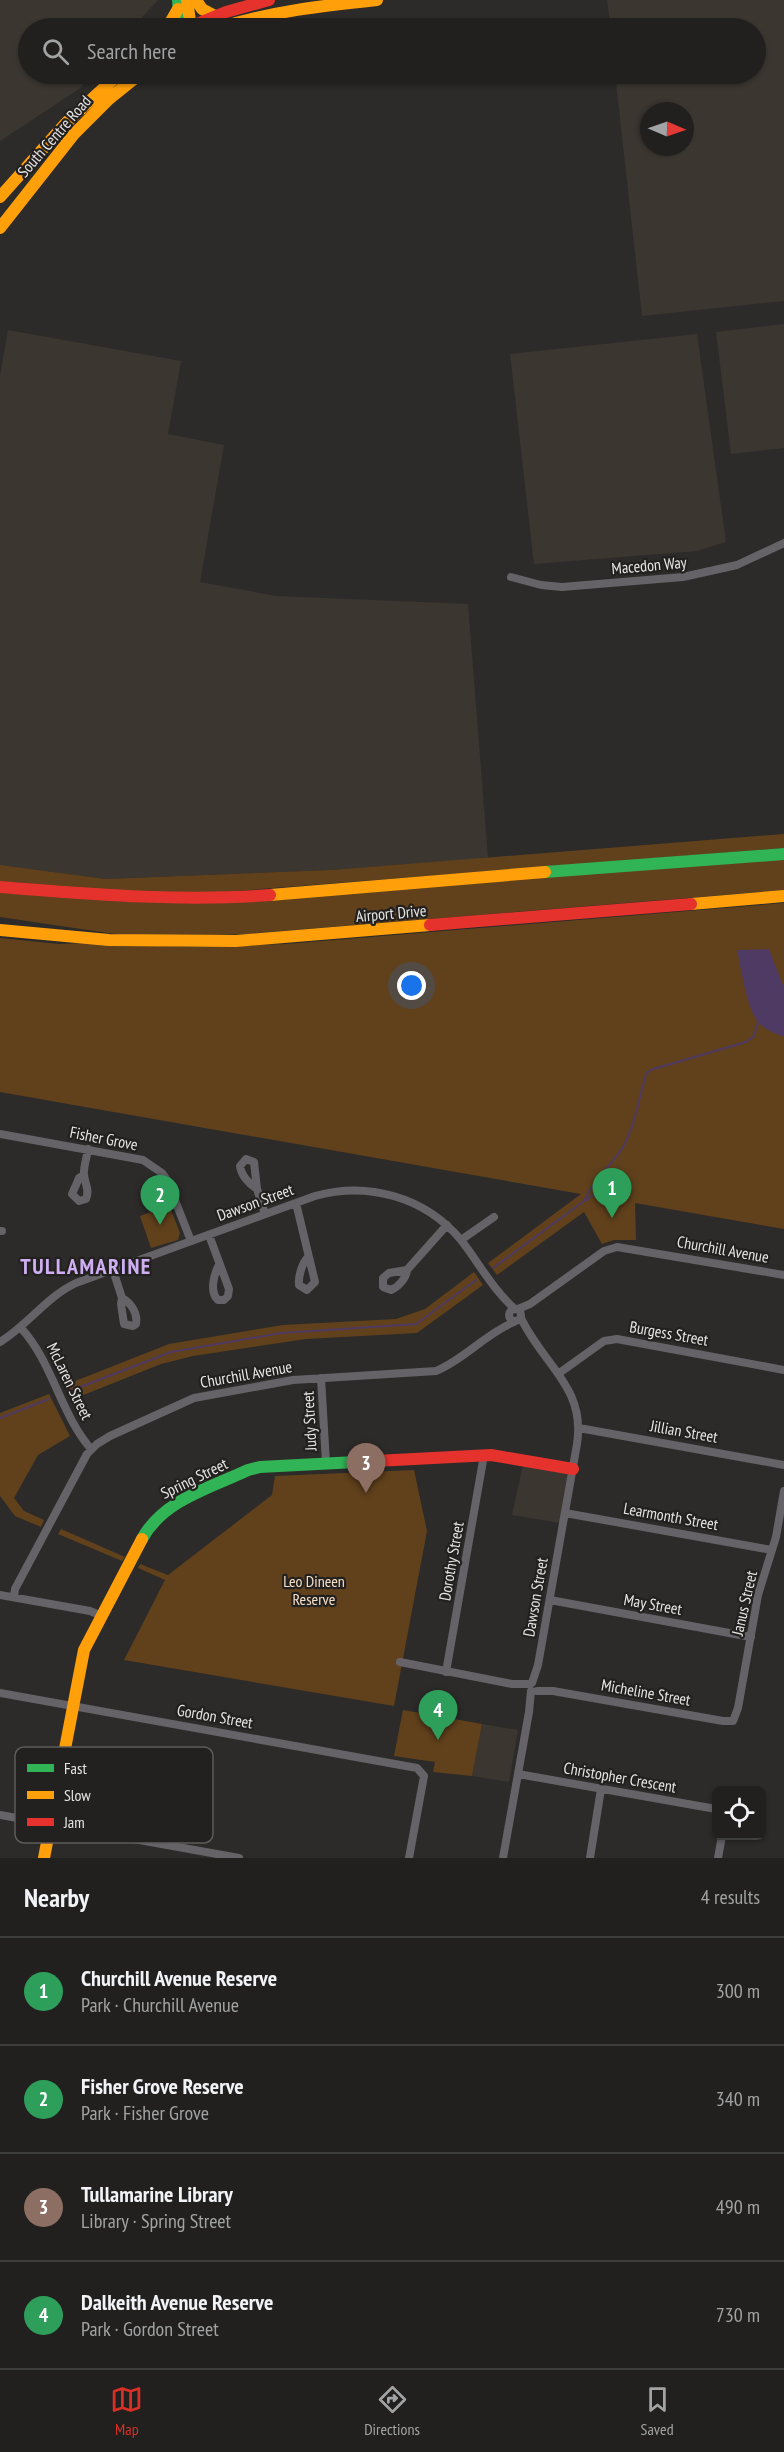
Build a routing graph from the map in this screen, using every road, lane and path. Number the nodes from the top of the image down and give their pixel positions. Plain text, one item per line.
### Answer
1 (196, 0) edge
2 (269, 0) edge
3 (376, 0) edge
4 (181, 3) edge
5 (173, 18) edge
6 (185, 18) edge
7 (212, 18) edge
8 (226, 18) edge
9 (247, 18) edge
10 (108, 84) edge
11 (128, 84) edge
12 (0, 197) edge
13 (0, 228) edge
14 (784, 543) edge
15 (511, 577) dead end
16 (784, 854) edge
17 (0, 887) edge
18 (784, 896) edge
19 (0, 930) edge
20 (0, 1134) edge
21 (88, 1149) junction
22 (84, 1175) dead end
23 (257, 1189) dead end
24 (296, 1203) junction
25 (265, 1214) junction
26 (494, 1217) dead end
27 (447, 1226) junction
28 (209, 1235) junction
29 (461, 1240) junction
30 (191, 1241) junction
31 (308, 1257) dead end
32 (219, 1265) dead end
33 (112, 1270) junction
34 (407, 1270) dead end
35 (784, 1275) edge
36 (122, 1298) dead end
37 (515, 1315) junction
38 (21, 1328) junction
39 (0, 1342) edge
40 (784, 1370) edge
41 (558, 1374) junction
42 (321, 1378) junction
43 (579, 1428) junction
44 (91, 1449) junction
45 (484, 1455) junction
46 (326, 1463) junction
47 (784, 1464) edge
48 (573, 1469) junction
49 (784, 1491) edge
50 (783, 1507) edge
51 (565, 1513) junction
52 (772, 1550) junction
53 (0, 1595) edge
54 (14, 1598) junction
55 (549, 1600) junction
56 (102, 1616) junction
57 (751, 1637) junction
58 (400, 1662) dead end
59 (446, 1672) junction
60 (534, 1687) junction
61 (0, 1693) edge
62 (72, 1706) junction
63 (733, 1721) joint
64 (65, 1747) edge
65 (518, 1774) junction
66 (601, 1789) junction
67 (712, 1808) edge
68 (0, 1815) edge
69 (15, 1818) edge
70 (721, 1840) edge
71 (48, 1843) edge
72 (154, 1843) edge
73 (45, 1858) edge
74 (239, 1858) edge
75 (409, 1858) edge
76 (503, 1858) edge
77 (590, 1858) edge
78 (718, 1858) edge

1 - 7 main road
2 - 8 main road
3 - 9 main road
4 - 5 main road
4 - 6 main road
10 - 12 main road, South Centre Road
11 - 13 main road, South Centre Road
14 - 15 street, Macedon Way
16 - 17 main road, Airport Drive
18 - 19 main road, Airport Drive
20 - 21 street, Fisher Grove
21 - 22 street
21 - 30 street, Fisher Grove
23 - 25 street
24 - 25 street, Dawson Street
24 - 27 street, Dawson Street
24 - 31 street
25 - 28 street, Dawson Street
26 - 29 street
27 - 29 street, Dawson Street
27 - 34 street
28 - 30 street, Dawson Street
28 - 32 street
29 - 37 street, Dawson Street
30 - 33 street, Dawson Street
33 - 36 street
33 - 38 street, Dawson Street
35 - 37 street, Churchill Avenue
37 - 41 street, Dawson Street
37 - 42 street, Churchill Avenue
38 - 39 street, Dawson Street
38 - 44 street, McLaren Street
40 - 41 street, Burgess Street
41 - 43 street, Dawson Street
42 - 44 street, Churchill Avenue
42 - 46 street, Judy Street
43 - 47 street, Jillian Street
43 - 48 street, Dawson Street
44 - 54 street, Churchill Avenue
45 - 46 main road, Spring Street
45 - 48 main road, Spring Street
45 - 59 street, Dorothy Street
46 - 56 main road, Spring Street
48 - 51 street, Dawson Street
49 - 50 street, Janus Street
50 - 52 street, Janus Street
51 - 52 street, Learmonth Street
51 - 55 street, Dawson Street
52 - 57 street, Janus Street
53 - 54 street
54 - 56 street
55 - 57 street, May Street
55 - 60 street, Dawson Street
56 - 62 main road, Spring Street
57 - 63 street, Janus Street
58 - 59 street, Micheline Street
59 - 60 street, Micheline Street
60 - 63 street, Micheline Street
60 - 65 street, Dawson Street
61 - 62 street, Gordon Street
62 - 64 main road, Spring Street
62 - 75 street, Gordon Street
65 - 66 street, Christopher Crescent
65 - 76 street, Dawson Street
66 - 67 street, Christopher Crescent
66 - 77 street
68 - 69 street
70 - 78 street
71 - 73 main road, Spring Street
72 - 74 street

